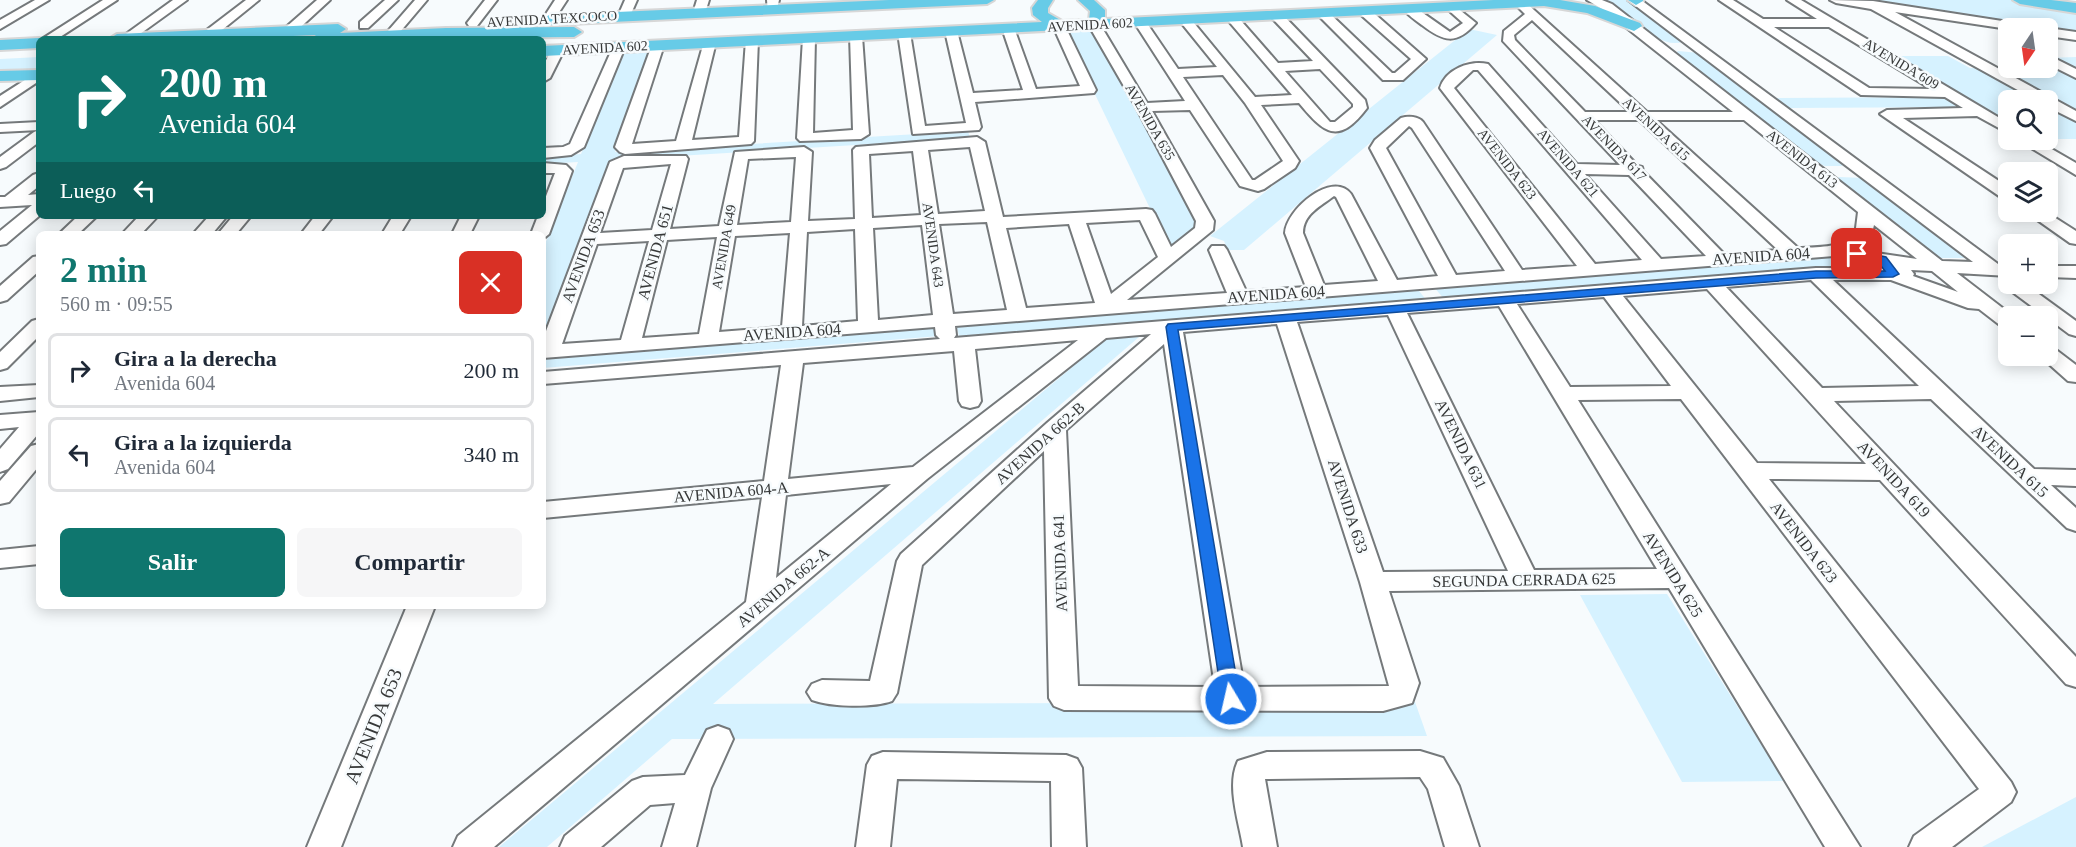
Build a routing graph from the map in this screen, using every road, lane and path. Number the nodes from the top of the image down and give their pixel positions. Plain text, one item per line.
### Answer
1 (43, 0) edge
2 (111, 0) edge
3 (181, 0) edge
4 (253, 0) edge
5 (324, 0) edge
6 (392, 0) edge
7 (421, 0) edge
8 (490, 0) edge
9 (561, 0) edge
10 (631, 0) edge
11 (987, 0) edge
12 (1381, 0) edge
13 (1593, 0) edge
14 (1635, 0) edge
15 (1725, 0) edge
16 (1793, 0) edge
17 (1836, 0) edge
18 (2020, 0) edge
19 (2038, 0) edge
20 (2058, 0) edge
21 (914, 2) edge
22 (1458, 3) edge
23 (773, 5) edge
24 (1317, 5) edge
25 (1873, 5) junction
26 (2076, 5) edge
27 (701, 6) edge
28 (1408, 9) junction
29 (1526, 9) junction
30 (1043, 10) edge
31 (1364, 11) junction
32 (1093, 12) edge
33 (1279, 15) junction
34 (624, 16) junction
35 (848, 16) edge
36 (1232, 18) junction
37 (548, 20) junction
38 (1185, 20) junction
39 (1970, 20) junction
40 (1140, 22) junction
41 (473, 23) junction
42 (1759, 23) junction
43 (1830, 23) junction
44 (1998, 24) edge
45 (0, 25) edge
46 (1059, 26) junction
47 (1634, 26) junction
48 (1008, 28) junction
49 (289, 31) junction
50 (951, 31) junction
51 (380, 33) edge
52 (806, 33) junction
53 (904, 33) junction
54 (2058, 34) edge
55 (208, 35) junction
56 (1998, 35) edge
57 (53, 36) edge
58 (129, 36) edge
59 (187, 36) edge
60 (349, 36) edge
61 (2075, 37) edge
62 (752, 40) junction
63 (710, 42) junction
64 (658, 45) junction
65 (0, 46) edge
66 (619, 47) junction
67 (1662, 48) junction
68 (1697, 48) junction
69 (550, 50) edge
70 (36, 51) edge
71 (0, 55) edge
72 (1998, 61) edge
73 (1974, 62) junction
74 (1476, 64) joint
75 (1324, 65) junction
76 (2058, 65) edge
77 (546, 66) edge
78 (1273, 67) junction
79 (1224, 71) junction
80 (1174, 73) junction
81 (2076, 74) edge
82 (36, 75) edge
83 (0, 76) edge
84 (36, 77) edge
85 (2026, 90) edge
86 (1949, 93) junction
87 (1031, 94) junction
88 (967, 98) junction
89 (1302, 99) junction
90 (1251, 101) junction
91 (0, 103) edge
92 (1196, 105) junction
93 (1143, 107) junction
94 (2058, 107) edge
95 (1982, 112) junction
96 (1907, 113) junction
97 (1584, 116) junction
98 (1641, 116) junction
99 (1747, 116) junction
100 (36, 117) edge
101 (2076, 117) edge
102 (1998, 122) edge
103 (36, 126) edge
104 (22, 127) junction
105 (0, 128) edge
106 (976, 135) junction
107 (36, 137) edge
108 (919, 138) junction
109 (861, 142) junction
110 (804, 145) junction
111 (744, 148) junction
112 (2043, 150) edge
113 (681, 152) junction
114 (546, 153) edge
115 (623, 156) junction
116 (0, 164) edge
117 (546, 168) edge
118 (1574, 170) junction
119 (1636, 170) junction
120 (2076, 170) edge
121 (1998, 172) edge
122 (1864, 173) junction
123 (1820, 174) junction
124 (36, 180) edge
125 (1998, 187) edge
126 (36, 199) edge
127 (5, 201) edge
128 (36, 210) edge
129 (1867, 211) junction
130 (2058, 211) edge
131 (546, 218) edge
132 (1076, 218) junction
133 (85, 219) edge
134 (146, 219) edge
135 (215, 219) edge
136 (240, 219) edge
137 (322, 219) edge
138 (930, 219) junction
139 (996, 220) junction
140 (1205, 221) joint
141 (2050, 222) edge
142 (864, 223) junction
143 (2076, 223) edge
144 (798, 227) junction
145 (71, 231) edge
146 (134, 231) edge
147 (205, 231) edge
148 (230, 231) edge
149 (312, 231) edge
150 (726, 231) junction
151 (659, 235) junction
152 (589, 239) junction
153 (2076, 239) edge
154 (0, 240) edge
155 (1218, 250) dead end
156 (1833, 251) junction
157 (1792, 254) junction
158 (1168, 259) junction
159 (1720, 260) junction
160 (36, 264) edge
161 (1656, 264) junction
162 (1887, 267) junction
163 (1590, 270) junction
164 (1942, 270) junction
165 (1998, 270) edge
166 (2058, 272) edge
167 (2076, 272) edge
168 (1816, 274) junction
169 (1998, 274) edge
170 (1517, 276) junction
171 (1450, 281) junction
172 (1420, 283) junction
173 (1712, 283) junction
174 (1390, 285) junction
175 (1317, 291) junction
176 (1609, 291) junction
177 (2030, 294) edge
178 (0, 296) edge
179 (1239, 297) junction
180 (1505, 300) junction
181 (1437, 305) junction
182 (1395, 309) junction
183 (1998, 314) edge
184 (1018, 315) junction
185 (1998, 316) edge
186 (1285, 317) junction
187 (944, 320) junction
188 (1103, 320) junction
189 (868, 326) junction
190 (1172, 327) junction
191 (36, 328) edge
192 (2076, 330) edge
193 (792, 332) junction
194 (708, 339) junction
195 (956, 344) junction
196 (630, 345) junction
197 (546, 352) edge
198 (793, 357) junction
199 (2058, 361) edge
200 (0, 364) edge
201 (2076, 376) edge
202 (546, 378) edge
203 (36, 391) edge
204 (1686, 392) junction
205 (1937, 392) junction
206 (0, 394) edge
207 (1563, 394) junction
208 (1816, 395) junction
209 (970, 401) dead end
210 (36, 419) edge
211 (0, 422) edge
212 (36, 422) edge
213 (1055, 428) junction
214 (36, 454) edge
215 (0, 464) edge
216 (1748, 471) junction
217 (1888, 472) junction
218 (920, 474) junction
219 (2028, 477) junction
220 (2076, 478) edge
221 (775, 488) junction
222 (0, 496) edge
223 (546, 510) edge
224 (2076, 522) edge
225 (36, 555) edge
226 (0, 558) edge
227 (1676, 578) junction
228 (1526, 580) junction
229 (1373, 582) junction
230 (759, 608) junction
231 (420, 609) edge
232 (2076, 676) edge
233 (822, 693) dead end
234 (1231, 699) junction
235 (718, 739) dead end
236 (695, 788) junction
237 (324, 847) edge
238 (470, 847) edge
239 (577, 847) edge
240 (679, 847) edge
241 (873, 847) edge
242 (1069, 847) edge
243 (1260, 847) edge
244 (1462, 847) edge
245 (1843, 847) edge
246 (1926, 847) edge

1 - 45 street
2 - 57 street
3 - 58 street
4 - 55 street
5 - 49 street
6 - 51 street
7 - 51 street
8 - 41 street
9 - 37 street
10 - 34 street
11 - 21 main road, AVENIDA TEXCOCO
12 - 24 main road, AVENIDA 602
13 - 47 street, AVENIDA 613
14 - 68 street, AVENIDA 613
15 - 42 street
16 - 43 street, AVENIDA 609
17 - 25 street
18 - 26 main road
19 - 26 main road
20 - 26 main road
21 - 35 main road, AVENIDA TEXCOCO
22 - 28 main road, AVENIDA 602
22 - 28 street
22 - 29 main road, AVENIDA 602
23 - 27 main road, AVENIDA TEXCOCO
23 - 35 main road, AVENIDA TEXCOCO
24 - 31 main road, AVENIDA 602
24 - 31 street
24 - 32 main road, AVENIDA 602
24 - 33 main road, AVENIDA 602
25 - 39 street
25 - 73 street
27 - 34 main road, AVENIDA TEXCOCO
28 - 31 main road, AVENIDA 602
29 - 47 main road, AVENIDA 602
29 - 97 street, AVENIDA 617
29 - 98 street, AVENIDA 615
30 - 32 main road, AVENIDA 602
30 - 35 main road, AVENIDA 602
30 - 46 main road
30 - 52 main road, AVENIDA 602
32 - 40 main road, AVENIDA 602
32 - 46 main road, AVENIDA 602
32 - 93 street, AVENIDA 635
33 - 36 main road, AVENIDA 602
33 - 75 street
34 - 37 main road, AVENIDA TEXCOCO
35 - 51 main road, AVENIDA 602
35 - 52 main road, AVENIDA 602
35 - 53 main road, AVENIDA 602
35 - 109 street
36 - 38 main road, AVENIDA 602
36 - 78 street
37 - 41 main road, AVENIDA TEXCOCO
38 - 40 main road, AVENIDA 602
38 - 79 street
39 - 44 street
39 - 56 street
40 - 80 street
41 - 51 main road, AVENIDA TEXCOCO
42 - 43 street
42 - 86 street
43 - 86 street, AVENIDA 609
46 - 48 main road, AVENIDA 602
46 - 87 street
47 - 67 street, AVENIDA 613
48 - 50 main road, AVENIDA 602
48 - 87 street
49 - 51 main road, AVENIDA TEXCOCO
49 - 55 main road, AVENIDA TEXCOCO
50 - 53 main road, AVENIDA 602
50 - 88 street
51 - 52 main road, AVENIDA 602
51 - 60 main road, AVENIDA 602
52 - 62 main road, AVENIDA 602
52 - 110 street
53 - 108 street, AVENIDA 643
54 - 61 street
55 - 59 main road, AVENIDA TEXCOCO
62 - 63 main road, AVENIDA 602
62 - 111 street, AVENIDA 649
63 - 64 main road, AVENIDA 602
63 - 113 street, AVENIDA 651
64 - 66 main road, AVENIDA 602
64 - 115 street, AVENIDA 653
65 - 70 main road
66 - 69 main road, AVENIDA 602
66 - 114 street
67 - 68 street
67 - 99 street, AVENIDA 613
68 - 122 street, AVENIDA 613
69 - 77 street
70 - 71 main road
72 - 73 street
73 - 85 street
74 - 118 street, AVENIDA 621
74 - 163 street, AVENIDA 623
75 - 78 street
75 - 89 street
76 - 81 street
78 - 89 street
79 - 80 street
79 - 90 street
80 - 92 street
82 - 83 main road
84 - 91 street
86 - 95 street, AVENIDA 609
87 - 88 street
88 - 106 street
89 - 90 street
90 - 92 street
92 - 93 street
93 - 140 street, AVENIDA 635
94 - 101 street
95 - 96 street
95 - 102 street, AVENIDA 609
96 - 121 street
96 - 125 street
97 - 98 street
97 - 119 street, AVENIDA 617
98 - 99 street
98 - 157 street, AVENIDA 615
99 - 123 street, AVENIDA 613
100 - 104 street
103 - 104 street
104 - 105 street
106 - 108 street
106 - 139 street
107 - 116 street
108 - 109 street
108 - 138 street, AVENIDA 643
109 - 110 street
109 - 142 street
110 - 111 street
110 - 144 street
111 - 113 street
111 - 150 street, AVENIDA 649
112 - 120 street
113 - 115 street
113 - 151 street, AVENIDA 651
115 - 152 street, AVENIDA 653
117 - 131 street
118 - 119 street
118 - 161 street, AVENIDA 621
119 - 159 street, AVENIDA 617
122 - 123 street
122 - 165 street, AVENIDA 613
123 - 129 street, AVENIDA 613
124 - 127 street
126 - 127 street
128 - 154 street
129 - 156 street
129 - 164 street, AVENIDA 613
130 - 143 street
132 - 139 street
132 - 158 street
132 - 188 street
133 - 145 street
134 - 146 street
135 - 147 street
136 - 148 street
137 - 149 street
138 - 139 street
138 - 142 street
138 - 187 street, AVENIDA 643
139 - 184 street
140 - 158 street, AVENIDA 662-A
141 - 153 street
142 - 144 street
142 - 189 street
144 - 150 street
144 - 193 street
150 - 151 street
150 - 194 street, AVENIDA 649
151 - 152 street
151 - 196 street, AVENIDA 651
152 - 197 street, AVENIDA 653
155 - 179 street
156 - 157 street, AVENIDA 604
156 - 162 street, AVENIDA 604
157 - 159 street, AVENIDA 604
158 - 188 street, AVENIDA 662-A
159 - 161 street, AVENIDA 604
160 - 178 street
161 - 163 street, AVENIDA 604
162 - 164 street, AVENIDA 604
162 - 168 street, AVENIDA 604
162 - 185 street
163 - 170 street, AVENIDA 604
164 - 169 street, AVENIDA 604
164 - 183 street, AVENIDA 613
166 - 167 street
168 - 173 street, AVENIDA 604
168 - 205 street, AVENIDA 615
170 - 171 street, AVENIDA 604
170 - 171 street
171 - 172 street, AVENIDA 604
172 - 174 street, AVENIDA 604
172 - 181 street
173 - 176 street, AVENIDA 604
173 - 208 street, AVENIDA 619
174 - 175 street, AVENIDA 604
174 - 175 street
175 - 179 street, AVENIDA 604
176 - 180 street, AVENIDA 604
176 - 204 street, AVENIDA 623
177 - 192 street, AVENIDA 613
179 - 188 street, AVENIDA 604
180 - 181 street, AVENIDA 604
180 - 207 street, AVENIDA 625
181 - 182 street, AVENIDA 604
182 - 186 street, AVENIDA 604
182 - 228 street, AVENIDA 631
184 - 187 street, AVENIDA 604
184 - 188 street, AVENIDA 604
186 - 190 street, AVENIDA 604
186 - 229 street, AVENIDA 633
187 - 189 street, AVENIDA 604
187 - 195 street, AVENIDA 643
188 - 190 street, AVENIDA 604
188 - 195 street, AVENIDA 604
188 - 218 street, AVENIDA 662-A
189 - 193 street, AVENIDA 604
190 - 213 street, AVENIDA 662-B
190 - 234 street
191 - 200 street
193 - 194 street, AVENIDA 604
194 - 196 street, AVENIDA 604
195 - 198 street, AVENIDA 604
195 - 209 street, AVENIDA 643
196 - 197 street, AVENIDA 604
198 - 202 street, AVENIDA 604
198 - 221 street
199 - 201 street
203 - 206 street
204 - 207 street
204 - 216 street, AVENIDA 623
205 - 208 street
205 - 219 street, AVENIDA 615
207 - 227 street, AVENIDA 625
208 - 217 street, AVENIDA 619
210 - 211 street
212 - 215 street
213 - 233 street, AVENIDA 662-B
213 - 234 street, AVENIDA 641
214 - 222 street
216 - 217 street
216 - 246 street, AVENIDA 623
217 - 232 street, AVENIDA 619
218 - 221 street, AVENIDA 604-A
218 - 230 street, AVENIDA 662-A
219 - 220 street
219 - 224 street, AVENIDA 615
221 - 223 street, AVENIDA 604-A
221 - 230 street
225 - 226 street
227 - 228 street, SEGUNDA CERRADA 625
227 - 245 street, AVENIDA 625
228 - 229 street, SEGUNDA CERRADA 625
229 - 234 street, AVENIDA 633
230 - 238 street, AVENIDA 662-A
231 - 237 street, AVENIDA 653
235 - 236 street
236 - 239 street
236 - 240 street
241 - 242 street
243 - 244 street

